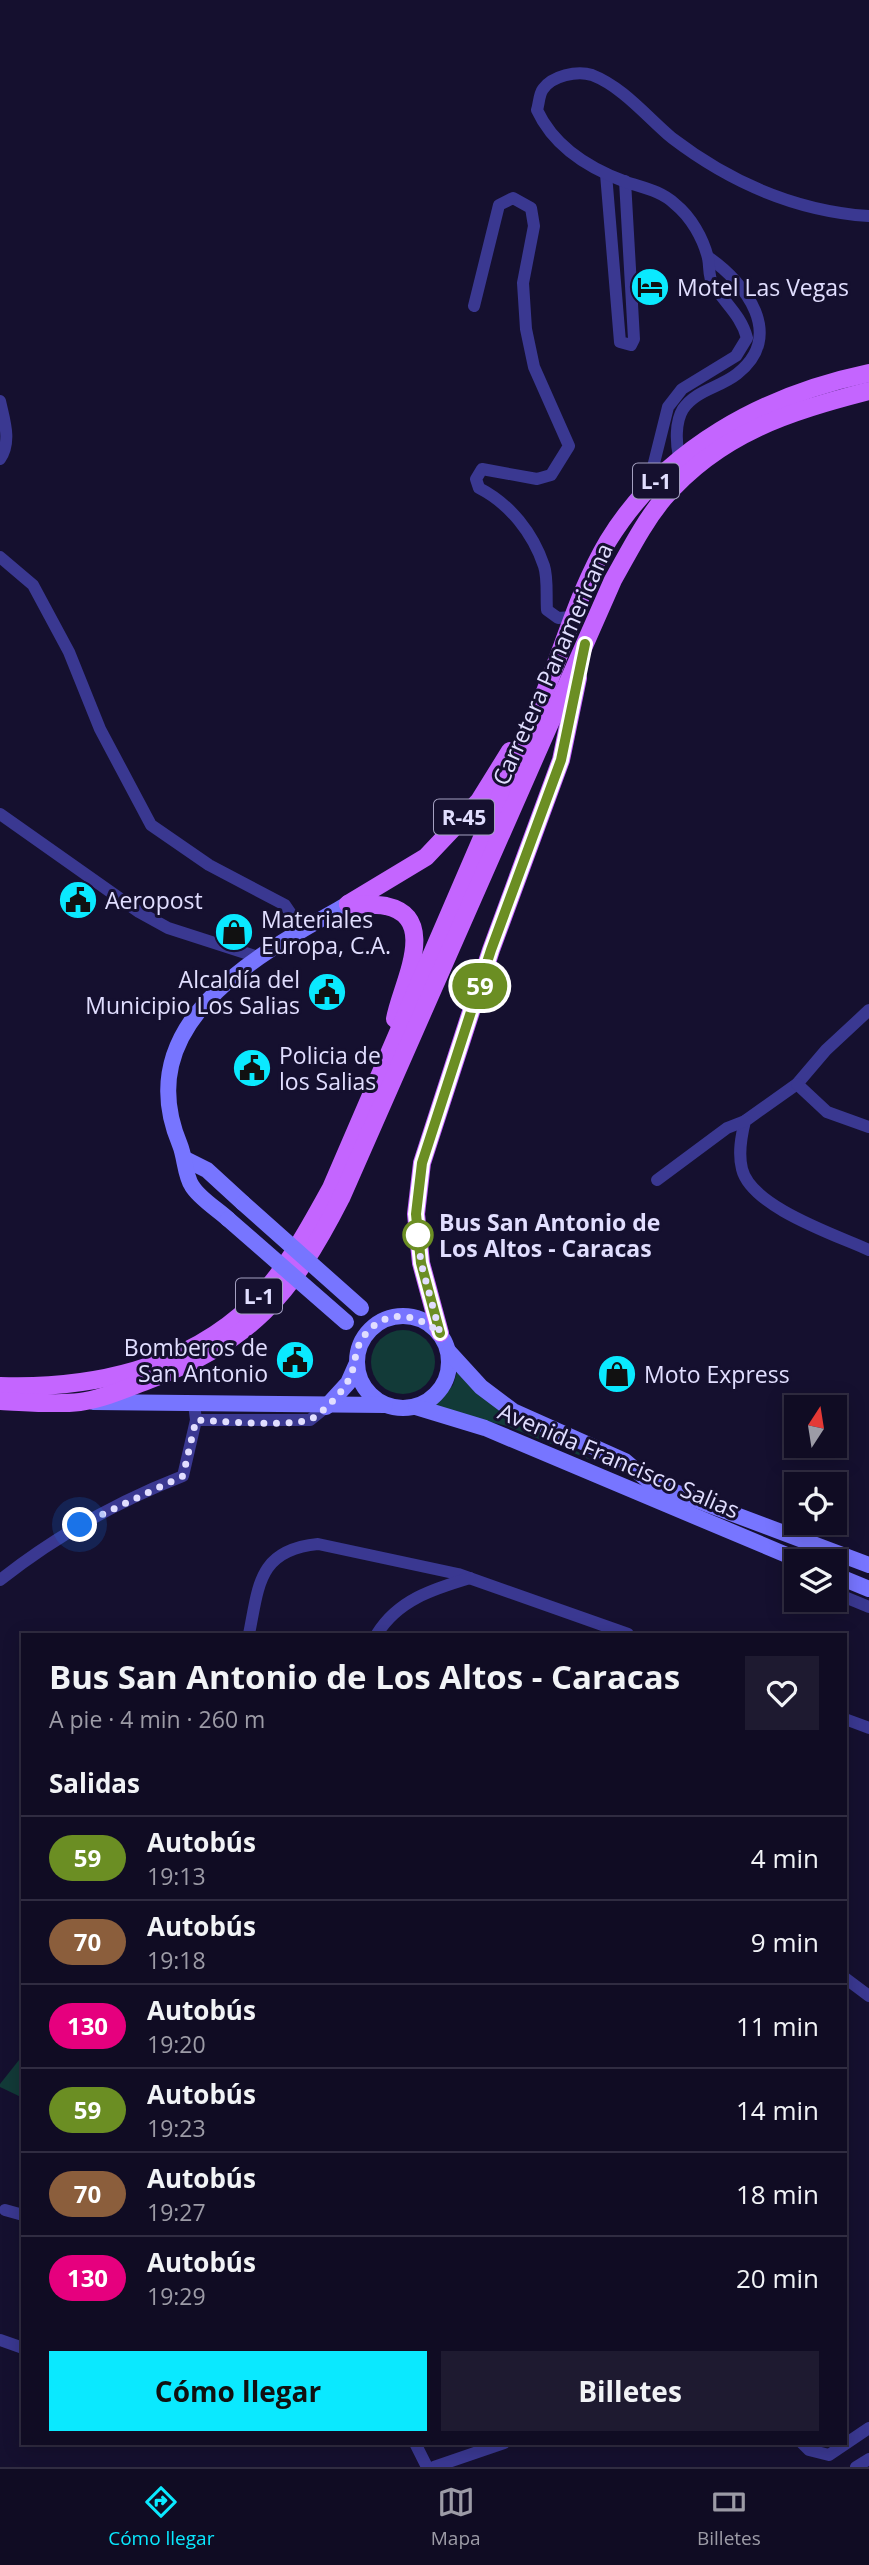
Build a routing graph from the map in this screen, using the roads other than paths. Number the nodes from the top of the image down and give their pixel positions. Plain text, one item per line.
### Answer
1 (606, 174) junction
2 (625, 181) junction
3 (869, 216) edge
4 (708, 257) junction
5 (474, 306) dead end
6 (869, 373) edge
7 (869, 391) edge
8 (0, 401) edge
9 (679, 457) junction
10 (0, 459) edge
11 (647, 491) junction
12 (0, 557) edge
13 (573, 617) junction
14 (585, 644) junction
15 (544, 694) junction
16 (0, 814) edge
17 (348, 904) junction
18 (302, 930) junction
19 (258, 957) junction
20 (869, 1010) edge
21 (391, 1047) junction
22 (797, 1084) junction
23 (745, 1121) junction
24 (869, 1126) edge
25 (187, 1160) junction
26 (657, 1180) dead end
27 (869, 1250) edge
28 (389, 1317) junction
29 (440, 1333) junction
30 (361, 1340) junction
31 (449, 1352) junction
32 (356, 1365) junction
33 (0, 1386) edge
34 (0, 1401) edge
35 (80, 1402) junction
36 (385, 1405) junction
37 (326, 1407) junction
38 (416, 1407) junction
39 (195, 1412) junction
40 (784, 1554) edge
41 (869, 1565) edge
42 (470, 1578) junction
43 (0, 1580) edge
44 (847, 1580) edge
45 (869, 1589) edge
46 (847, 1598) edge
47 (869, 1607) edge
48 (248, 1633) edge
49 (378, 1633) edge
50 (625, 1633) edge
51 (847, 1720) edge
52 (869, 1728) edge
53 (847, 1980) edge
54 (869, 1996) edge
55 (5, 2210) dead end
56 (21, 2214) edge
57 (0, 2340) edge
58 (21, 2346) edge
59 (869, 2428) edge
60 (847, 2443) edge
61 (416, 2445) edge
62 (498, 2445) edge
63 (804, 2445) edge
64 (844, 2445) edge
65 (869, 2459) edge
66 (426, 2467) edge
67 (434, 2467) edge
68 (856, 2467) edge

1 - 2 street
1 - 2 street
1 - 3 street
2 - 4 street
4 - 9 street
4 - 11 street
5 - 13 street
6 - 9 main road, Carretera Panamericana / L-1
7 - 14 main road, Carretera Panamericana / L-1
8 - 10 street
9 - 11 main road, Carretera Panamericana / L-1
11 - 13 main road, Carretera Panamericana / L-1
12 - 18 street
13 - 15 main road, Carretera Panamericana / L-1
14 - 29 main road
14 - 35 main road, Carretera Panamericana / L-1
15 - 17 main road, R-45
15 - 21 main road, Carretera Panamericana / L-1
16 - 19 street
17 - 18 street, R-45
17 - 21 main road, L-1
18 - 19 street, R-45
19 - 25 street, R-45
20 - 22 street
21 - 33 main road, Carretera Panamericana / L-1
22 - 23 street
22 - 24 street
23 - 26 street
23 - 27 street
25 - 28 street, bridge
25 - 30 street, R-45, bridge
28 - 29 street
28 - 30 street
29 - 31 street
30 - 32 street
31 - 38 street
31 - 41 street, Avenida Francisco Salias
32 - 36 street
32 - 37 street
34 - 35 main road, Carretera Panamericana / L-1
35 - 39 street
36 - 37 street
36 - 38 street
37 - 39 street
38 - 40 street, Avenida Francisco Salias
39 - 43 street
42 - 48 street
42 - 49 street
42 - 50 street
44 - 45 street
46 - 47 street
51 - 52 street
53 - 54 street
55 - 56 street
57 - 58 street
59 - 60 street
61 - 66 street
62 - 67 street
63 - 64 street
65 - 68 street

